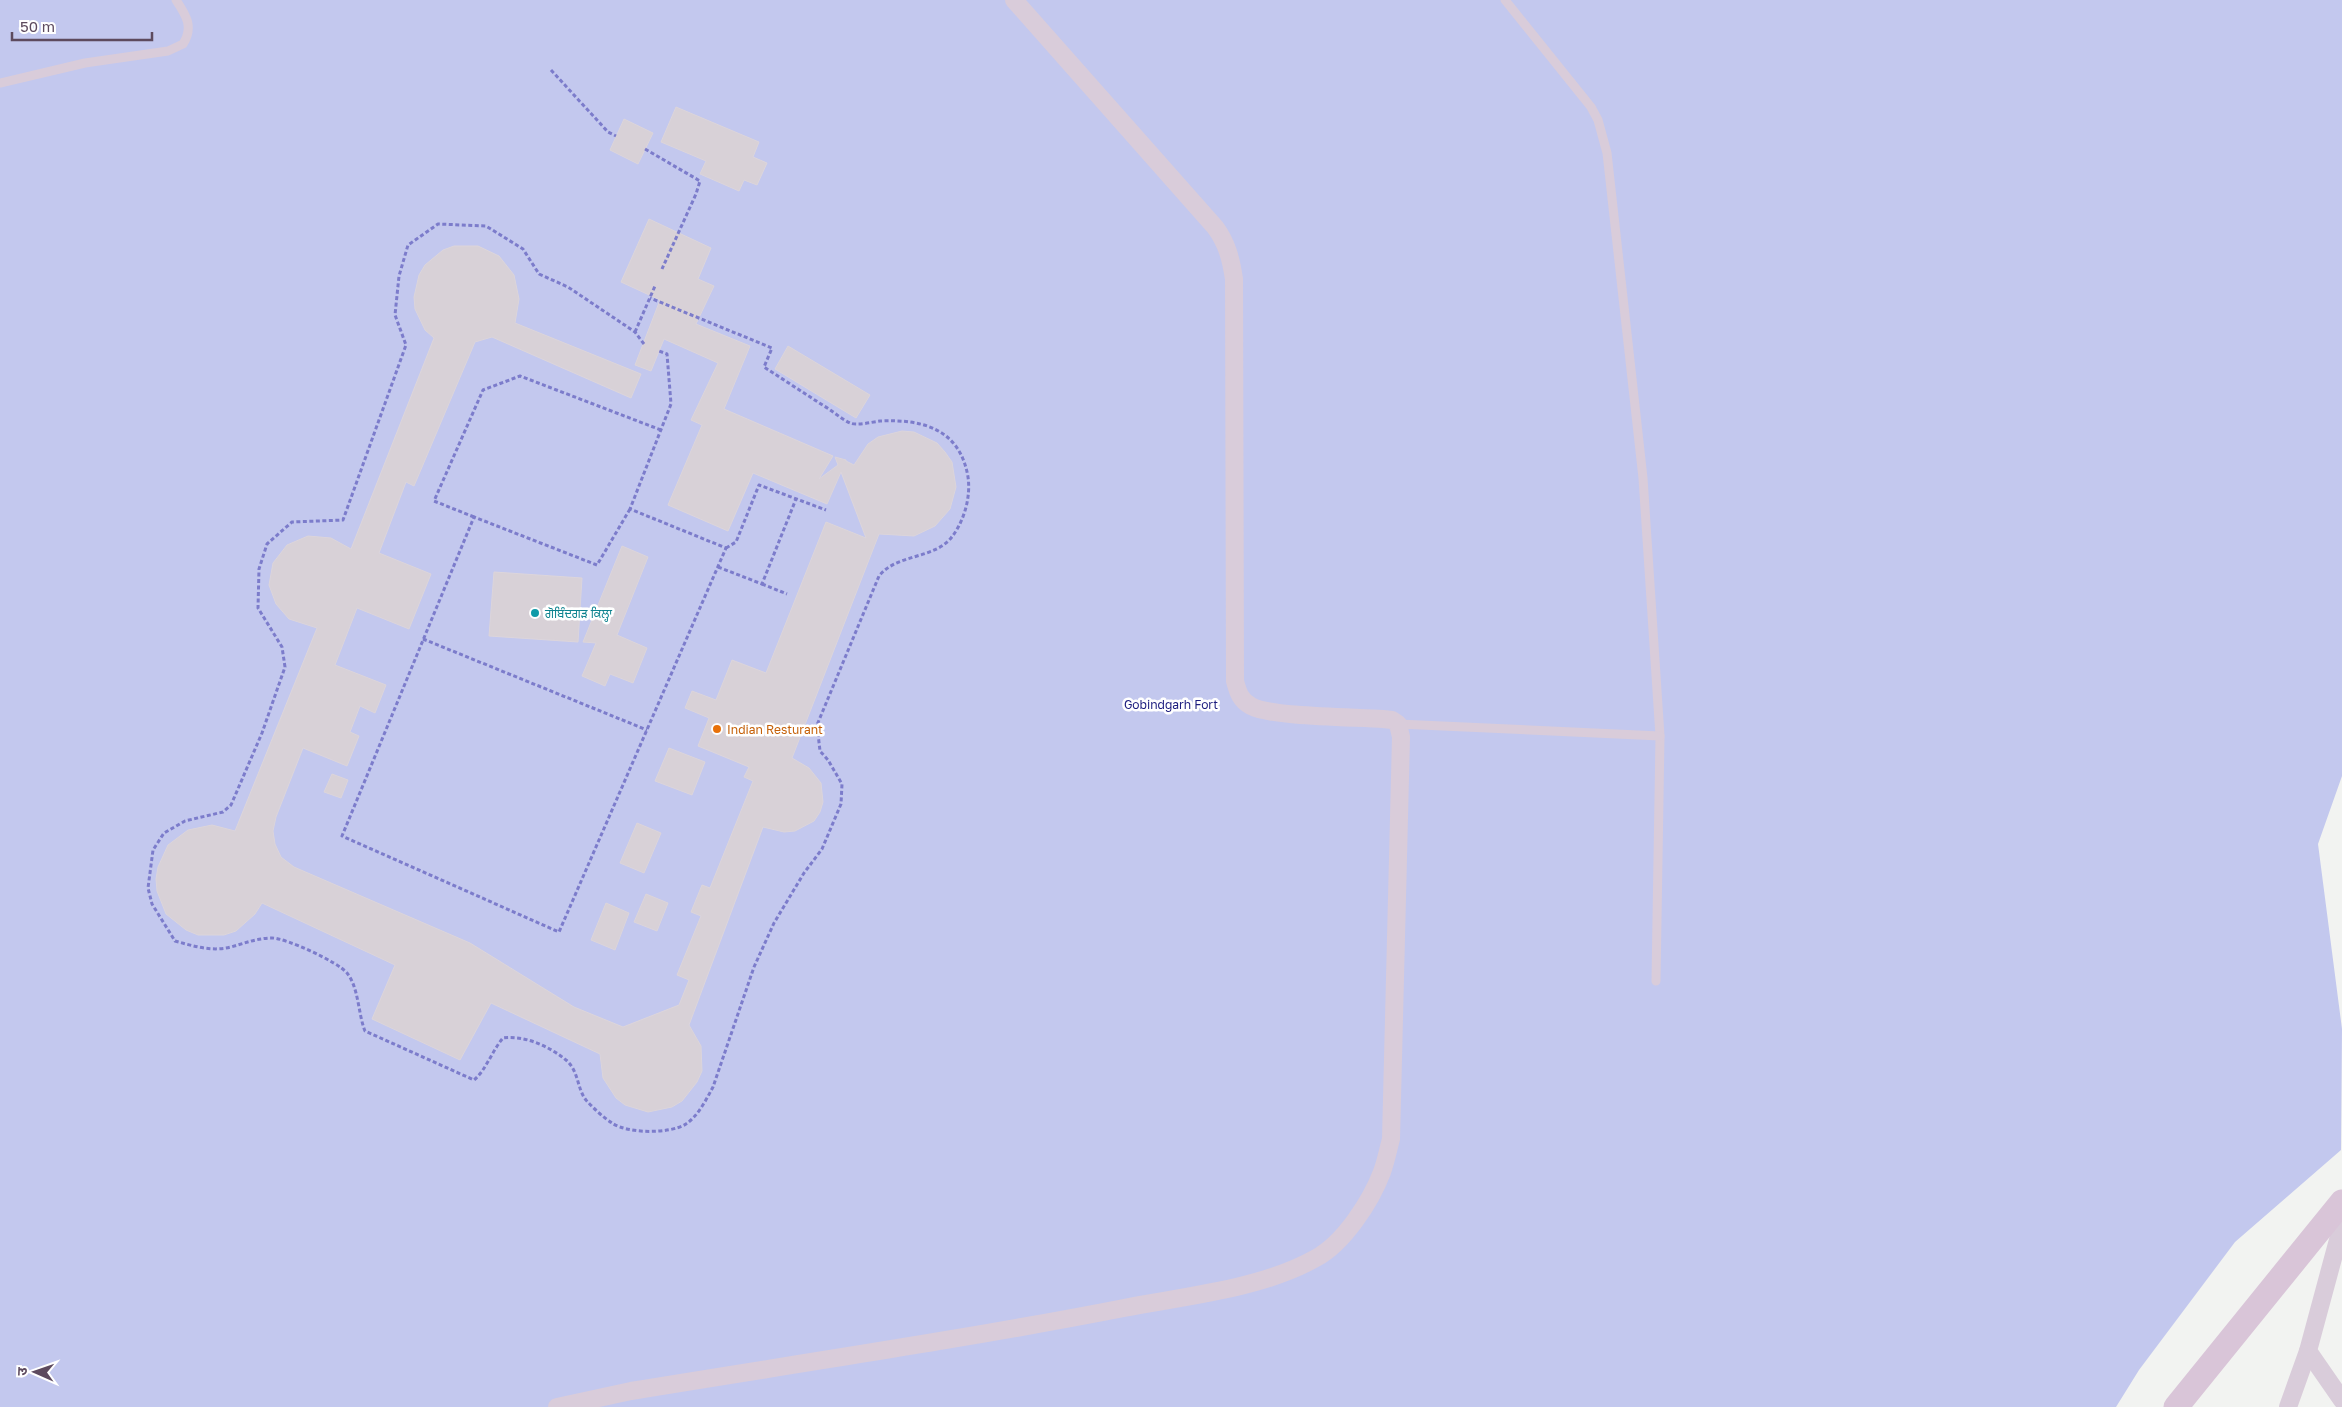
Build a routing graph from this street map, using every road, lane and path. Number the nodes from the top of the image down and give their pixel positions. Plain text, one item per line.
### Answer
1 (176, 0) edge
2 (1014, 0) edge
3 (1505, 0) edge
4 (551, 70) dead end
5 (0, 83) edge
6 (616, 136) dead end
7 (645, 150) dead end
8 (662, 270) dead end
9 (655, 286) dead end
10 (650, 298) junction
11 (635, 332) junction
12 (644, 344) dead end
13 (659, 351) dead end
14 (661, 430) junction
15 (796, 499) junction
16 (630, 509) junction
17 (826, 510) dead end
18 (474, 517) junction
19 (726, 548) junction
20 (718, 567) junction
21 (762, 584) junction
22 (787, 594) dead end
23 (423, 639) junction
24 (1398, 724) junction
25 (647, 730) junction
26 (1660, 736) junction
27 (1656, 981) dead end
28 (2342, 1202) edge
29 (2342, 1225) edge
30 (2308, 1351) junction
31 (2342, 1400) edge
32 (557, 1407) edge
33 (2176, 1407) edge
34 (2288, 1407) edge

1 - 5 lane
2 - 24 street
3 - 26 lane
4 - 6 path
7 - 8 path
9 - 10 path
10 - 11 path
10 - 11 path
11 - 12 path
13 - 14 path
14 - 16 path
14 - 18 path
15 - 17 path
15 - 19 path
15 - 21 path
16 - 18 path
16 - 19 path
18 - 23 path
19 - 20 path
20 - 21 path
20 - 25 path
21 - 22 path
23 - 25 path
23 - 25 path
24 - 26 lane
24 - 32 street
26 - 27 lane
28 - 33 main road
29 - 30 street
30 - 31 street
30 - 34 street

